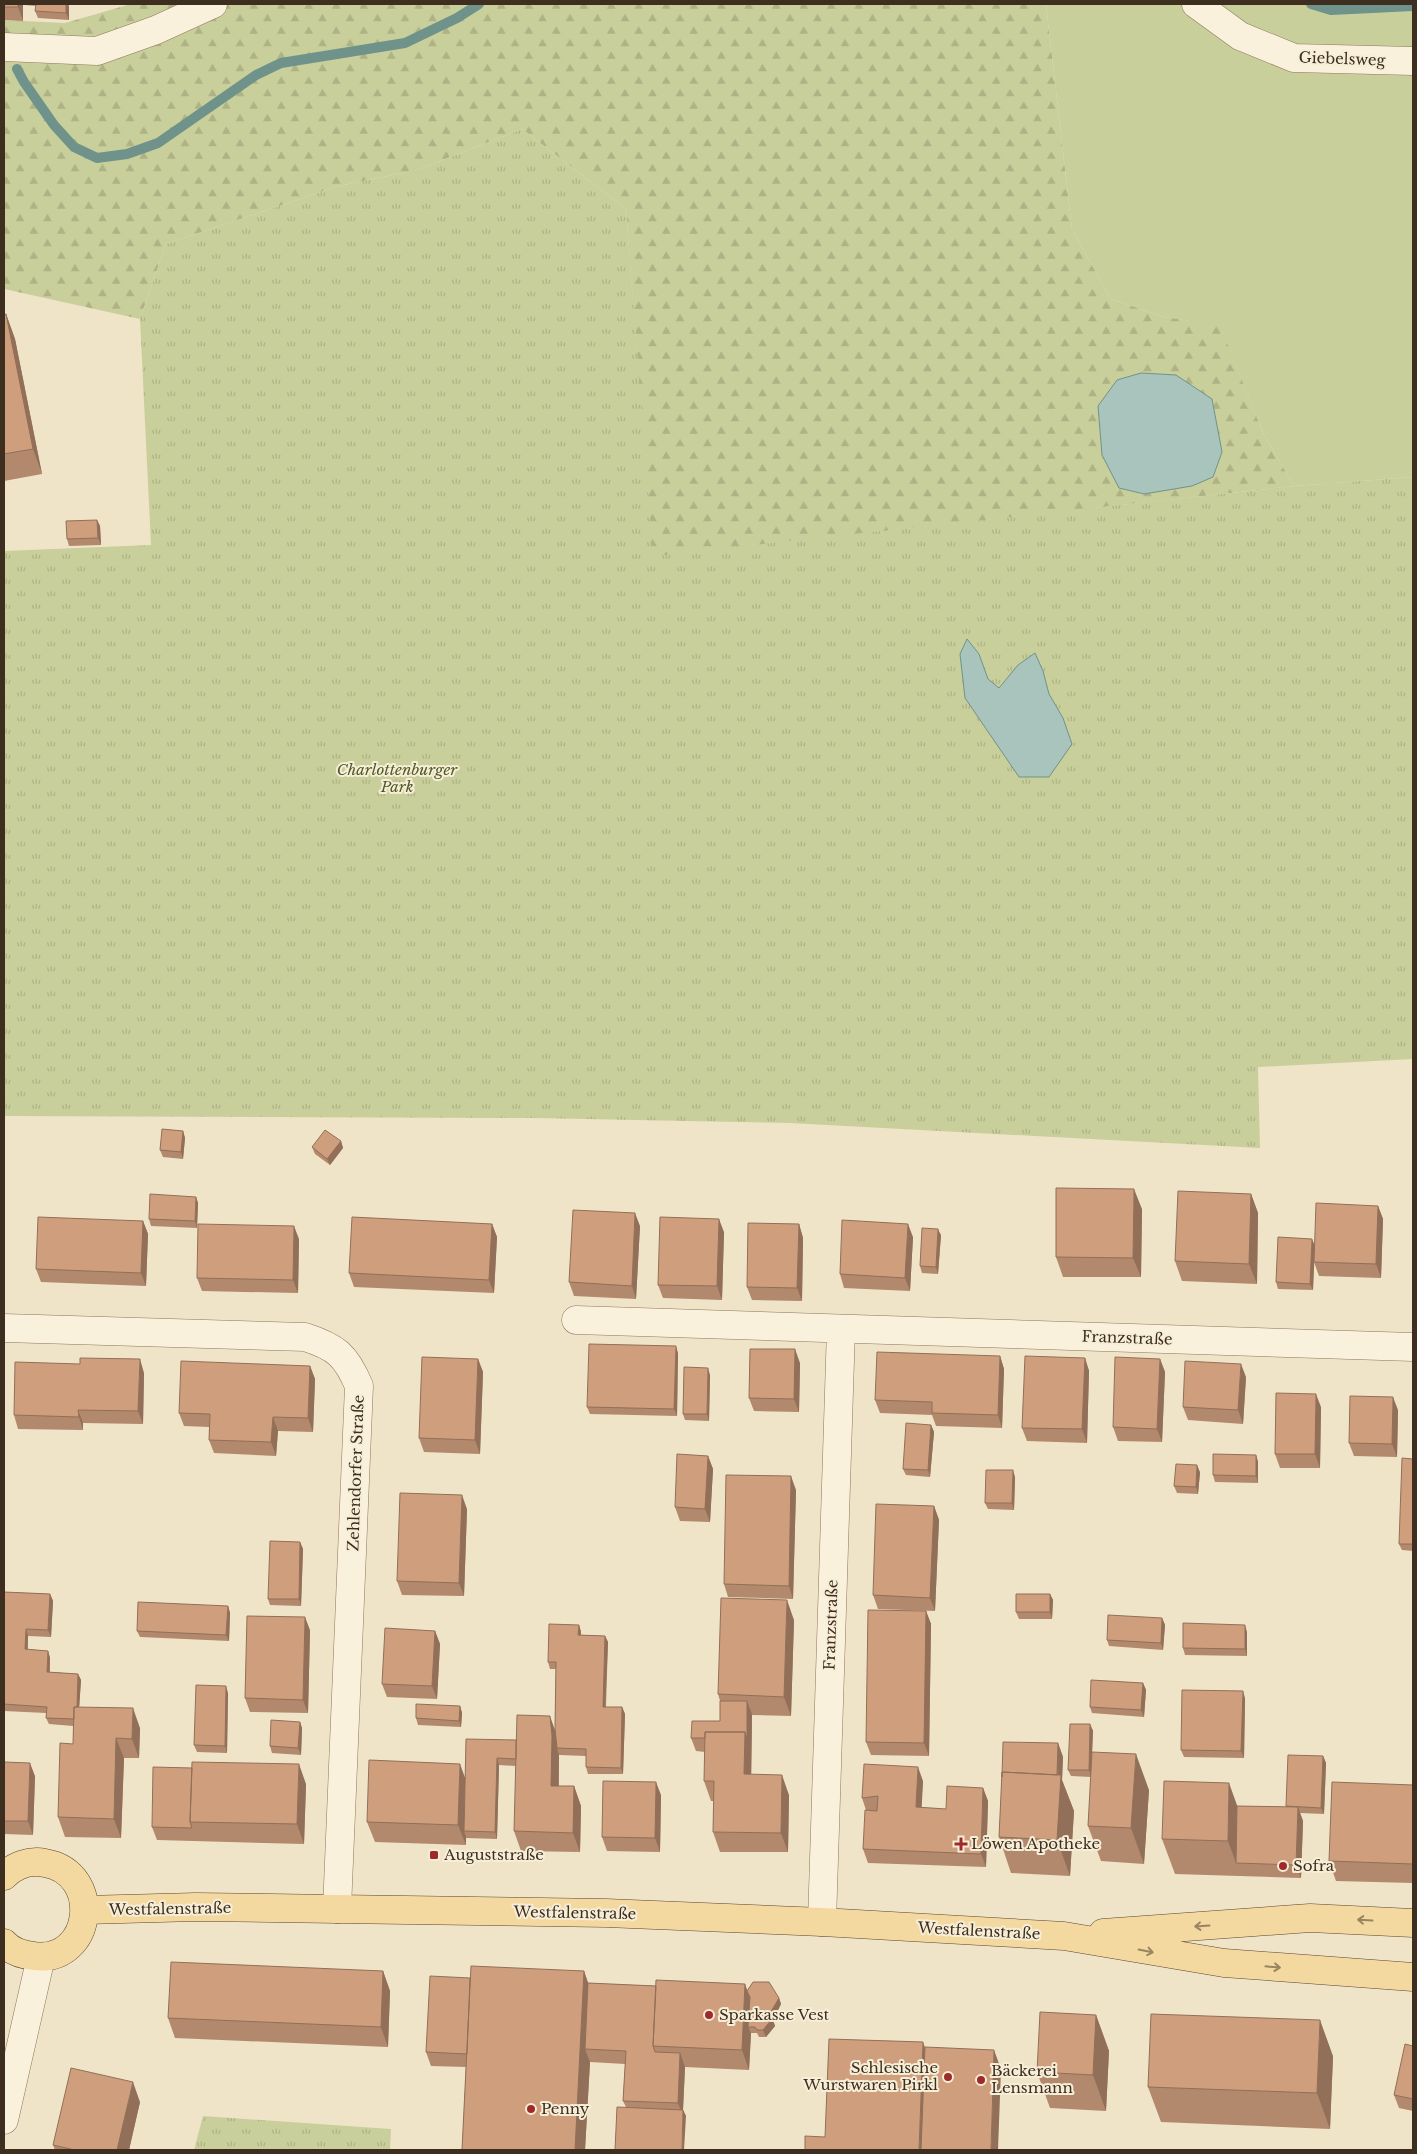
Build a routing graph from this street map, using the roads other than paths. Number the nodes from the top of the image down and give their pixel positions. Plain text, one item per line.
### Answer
1 (213, 4) edge
2 (1196, 4) edge
3 (4, 48) edge
4 (1413, 61) edge
5 (576, 1320) dead end
6 (4, 1328) edge
7 (841, 1329) junction
8 (1413, 1347) edge
9 (4, 1876) edge
10 (337, 1909) junction
11 (85, 1910) junction
12 (822, 1922) junction
13 (1413, 1923) edge
14 (1064, 1936) junction
15 (4, 1943) edge
16 (41, 1957) junction
17 (1413, 1977) edge
18 (4, 2120) edge

1 - 3 street
2 - 4 street, Giebelsweg
5 - 7 street, Franzstraße
6 - 10 street, Zehlendorfer Straße
7 - 8 street, Franzstraße
7 - 12 street, Franzstraße
9 - 11 main road
10 - 11 main road, Westfalenstraße
10 - 12 main road, Westfalenstraße
11 - 16 main road
12 - 14 main road, Westfalenstraße
13 -> 14 main road, Westfalenstraße
14 -> 17 main road, Westfalenstraße
15 - 16 main road
16 - 18 street

